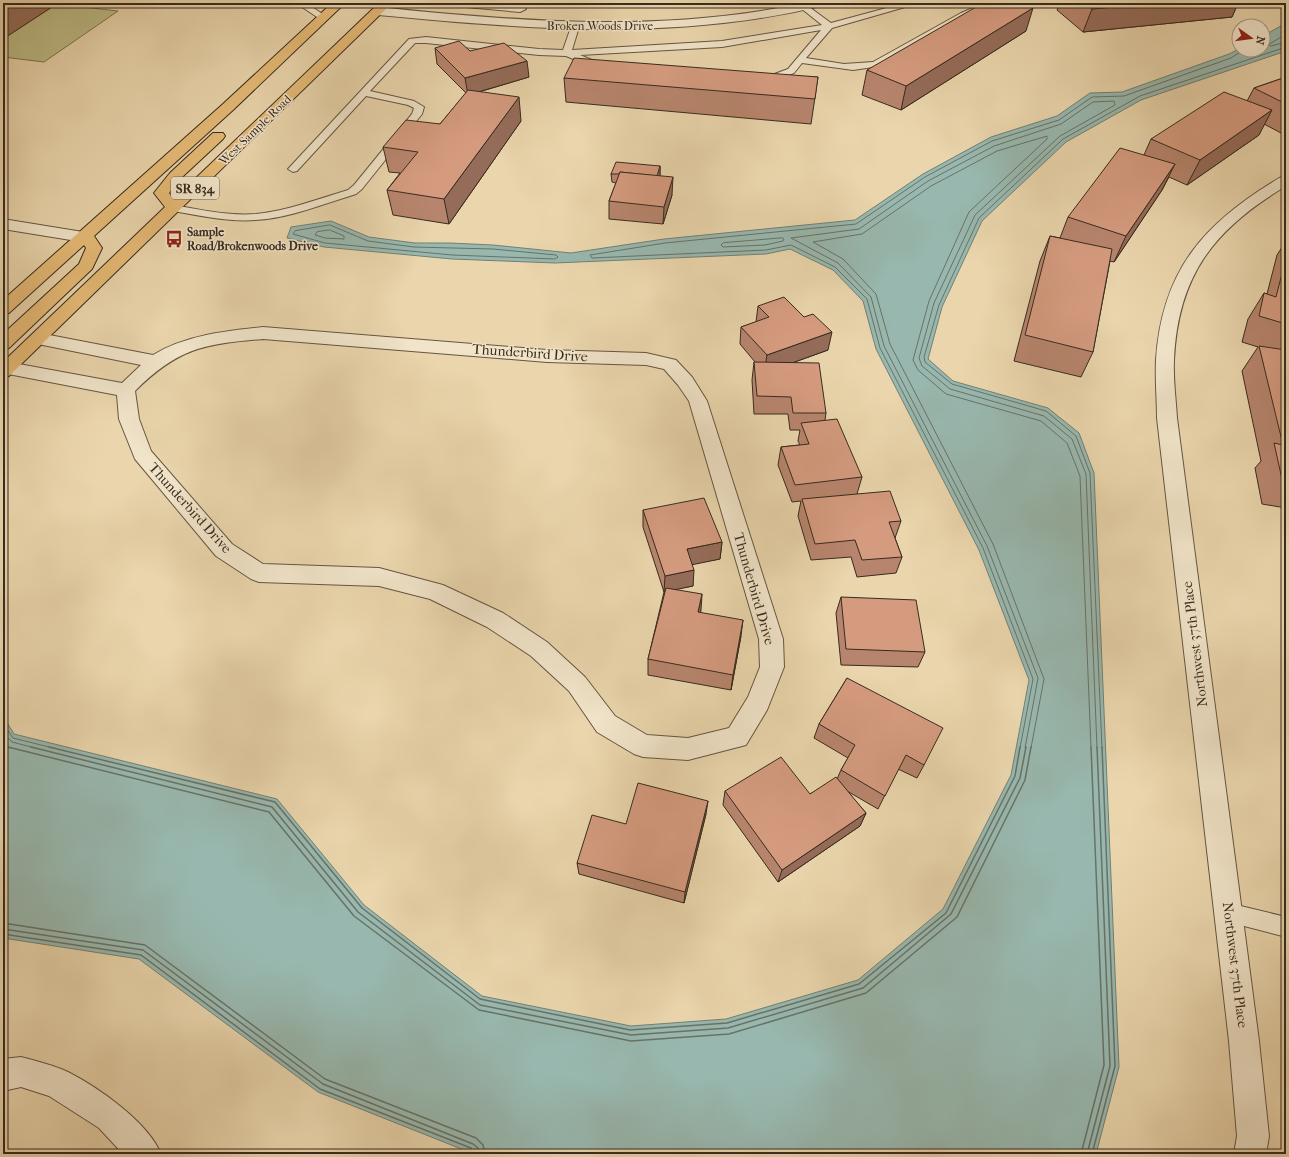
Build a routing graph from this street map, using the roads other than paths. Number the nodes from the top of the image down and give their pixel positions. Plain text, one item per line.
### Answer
1 (300, 3) edge
2 (339, 3) edge
3 (455, 3) edge
4 (821, 3) edge
5 (915, 3) edge
6 (993, 3) edge
7 (802, 5) edge
8 (382, 7) edge
9 (530, 10) dead end
10 (580, 13) dead end
11 (323, 17) junction
12 (829, 26) junction
13 (575, 27) junction
14 (567, 53) junction
15 (278, 60) junction
16 (800, 60) junction
17 (608, 70) edge
18 (755, 82) edge
19 (266, 91) dead end
20 (364, 93) junction
21 (226, 128) dead end
22 (293, 169) dead end
23 (1286, 180) edge
24 (174, 208) junction
25 (5, 226) edge
26 (83, 237) junction
27 (3, 309) edge
28 (39, 339) junction
29 (3, 344) edge
30 (157, 362) junction
31 (6, 370) edge
32 (126, 390) junction
33 (1228, 913) junction
34 (1286, 927) edge
35 (3, 1075) edge
36 (145, 1154) edge
37 (1250, 1154) edge

1 - 11 lane
2 - 11 main road, SR 834
3 - 9 street, Broken Woods Drive
4 - 7 street, Broken Woods Drive
5 - 12 lane
6 - 16 lane
7 - 12 lane
7 - 13 street, Broken Woods Drive
8 - 13 street, Broken Woods Drive
8 - 24 main road, West Sample Road / SR 834
10 - 13 street
11 - 15 main road, SR 834
12 - 14 lane
12 - 16 lane
13 - 14 lane
14 - 17 lane
14 - 20 lane
15 - 19 main road
15 - 26 main road, SR 834
16 - 18 lane
20 - 22 lane
20 - 24 lane
21 - 24 main road
23 - 33 street, Northwest 37th Place
24 - 28 main road, West Sample Road / SR 834
25 - 26 street
26 - 27 main road, SR 834
26 - 29 main road
28 - 30 street
28 - 31 main road, West Sample Road / SR 834
30 - 32 street, Thunderbird Drive
30 - 32 street, Thunderbird Drive
31 - 32 street
33 - 34 lane
33 - 37 street, Northwest 37th Place
35 - 36 street

